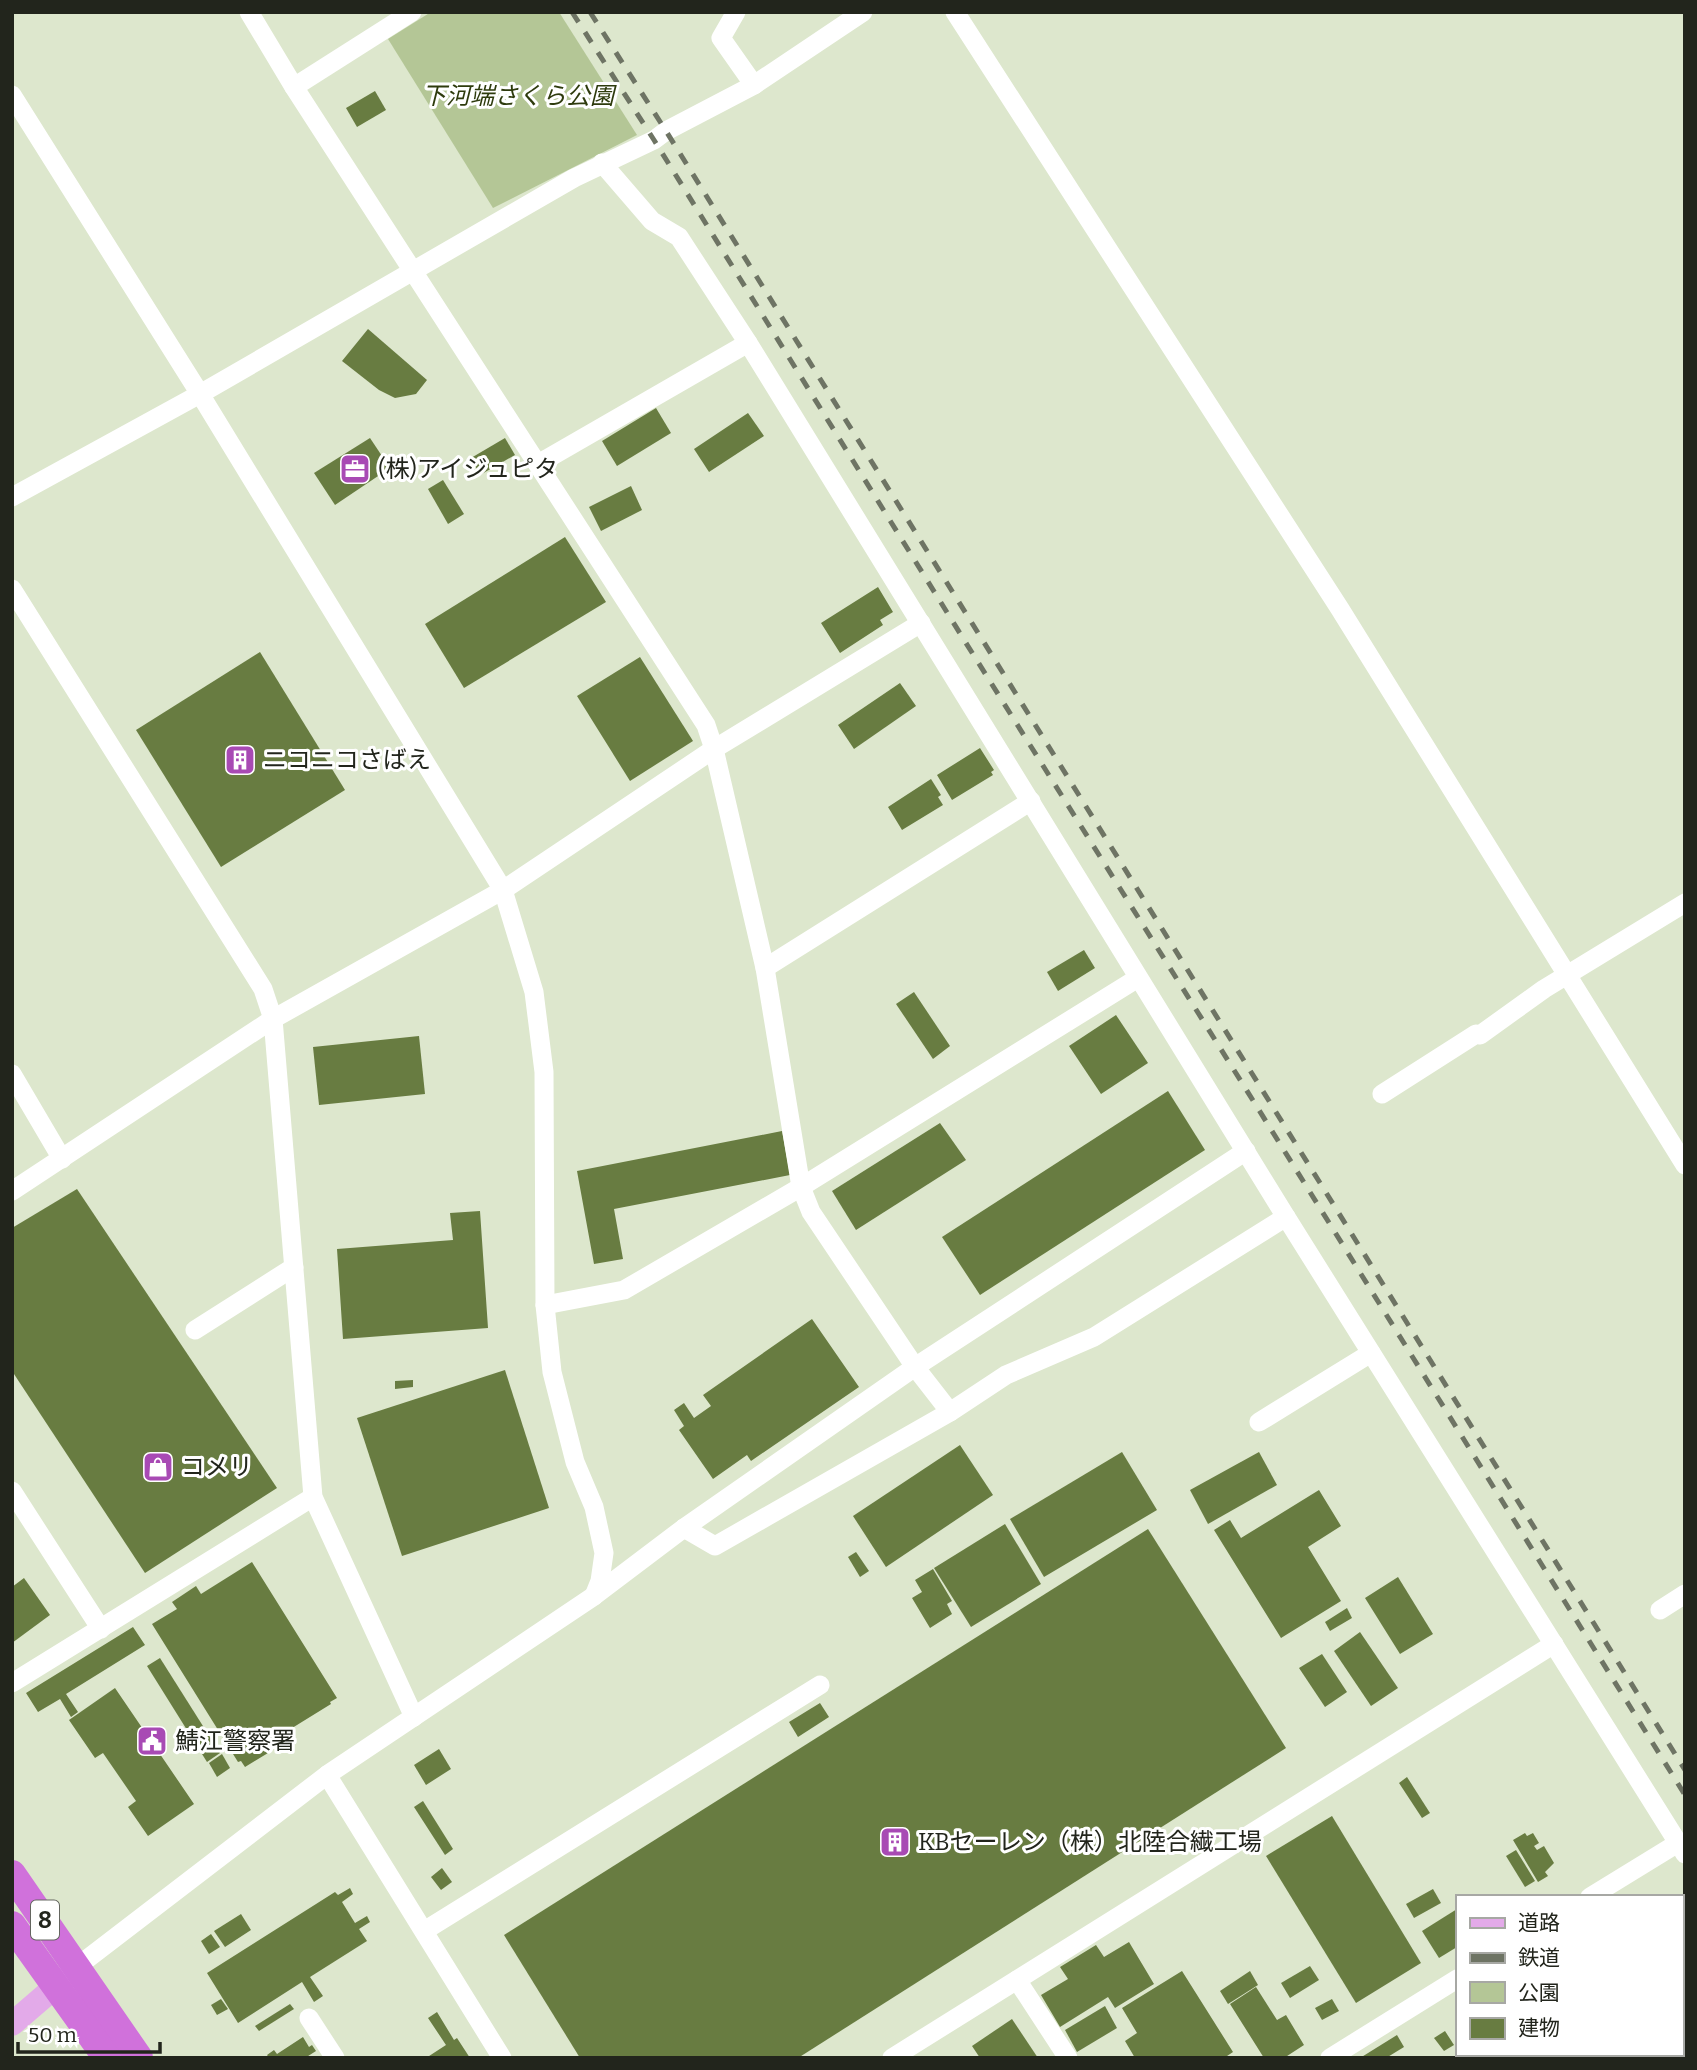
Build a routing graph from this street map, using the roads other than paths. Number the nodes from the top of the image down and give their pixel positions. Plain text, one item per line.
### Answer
1 (249, 12) edge
2 (412, 12) edge
3 (736, 12) edge
4 (863, 12) edge
5 (955, 12) edge
6 (754, 85) junction
7 (294, 87) junction
8 (12, 95) edge
9 (602, 163) junction
10 (414, 269) junction
11 (748, 343) junction
12 (200, 394) junction
13 (538, 464) junction
14 (12, 497) edge
15 (12, 589) edge
16 (921, 623) junction
17 (714, 749) junction
18 (1031, 801) junction
19 (503, 890) junction
20 (1685, 903) edge
21 (765, 968) junction
22 (1567, 976) junction
23 (1139, 978) junction
24 (273, 1019) junction
25 (12, 1074) edge
26 (1382, 1094) dead end
27 (1246, 1151) junction
28 (62, 1159) junction
29 (1685, 1165) edge
30 (801, 1187) junction
31 (12, 1191) edge
32 (1286, 1217) junction
33 (294, 1267) junction
34 (545, 1305) junction
35 (195, 1330) dead end
36 (1371, 1353) junction
37 (915, 1367) junction
38 (950, 1412) junction
39 (1259, 1422) dead end
40 (12, 1492) edge
41 (313, 1497) junction
42 (684, 1528) junction
43 (1685, 1594) edge
44 (594, 1596) junction
45 (1660, 1610) dead end
46 (101, 1629) junction
47 (1554, 1644) junction
48 (12, 1682) edge
49 (820, 1685) dead end
50 (414, 1717) junction
51 (327, 1775) junction
52 (1681, 1849) edge
53 (12, 1874) edge
54 (1594, 1895) edge
55 (12, 1925) edge
56 (424, 1931) junction
57 (78, 1966) junction
58 (1017, 1980) junction
59 (1456, 1980) edge
60 (55, 1986) junction
61 (309, 2018) dead end
62 (12, 2024) edge
63 (107, 2058) edge
64 (139, 2058) edge
65 (335, 2058) edge
66 (502, 2058) edge
67 (892, 2058) edge
68 (1068, 2058) edge
69 (1330, 2058) edge

1 - 7 street
2 - 7 street
3 - 6 street
4 - 6 street
5 - 22 street
6 - 9 street
7 - 10 street
8 - 12 street
9 - 10 street
9 - 11 street
10 - 12 street
10 - 13 street
11 - 13 street
11 - 16 street
12 - 14 street
12 - 19 street
13 - 17 street
15 - 24 street
16 - 17 street
16 - 18 street
17 - 19 street
17 - 21 street
18 - 21 street
18 - 23 street
19 - 24 street
19 - 34 street
20 - 22 street
21 - 30 street
22 - 26 street
22 - 29 street
23 - 27 street
23 - 30 street
24 - 28 street
24 - 33 street
25 - 28 street
27 - 32 street
27 - 37 street
28 - 31 street
30 - 34 street
30 - 37 street
32 - 36 street
32 - 38 street
33 - 35 street
33 - 41 street
34 - 44 street
36 - 39 street
36 - 47 street
37 - 38 street
37 - 42 street
38 - 42 street
40 - 46 street
41 - 46 street
41 - 50 street
42 - 44 street
43 - 45 street
44 - 50 street
46 - 48 street
47 - 52 street
47 - 58 street
49 - 56 street
50 - 51 street
51 - 56 street
51 - 57 street
52 - 54 street
53 - 57 highway, 8
55 - 60 highway, 8
56 - 66 street
57 - 60 main road
57 - 64 highway, 8
58 - 67 street
58 - 68 street
59 - 69 street
60 - 62 main road
60 - 63 highway, 8
61 - 65 street

